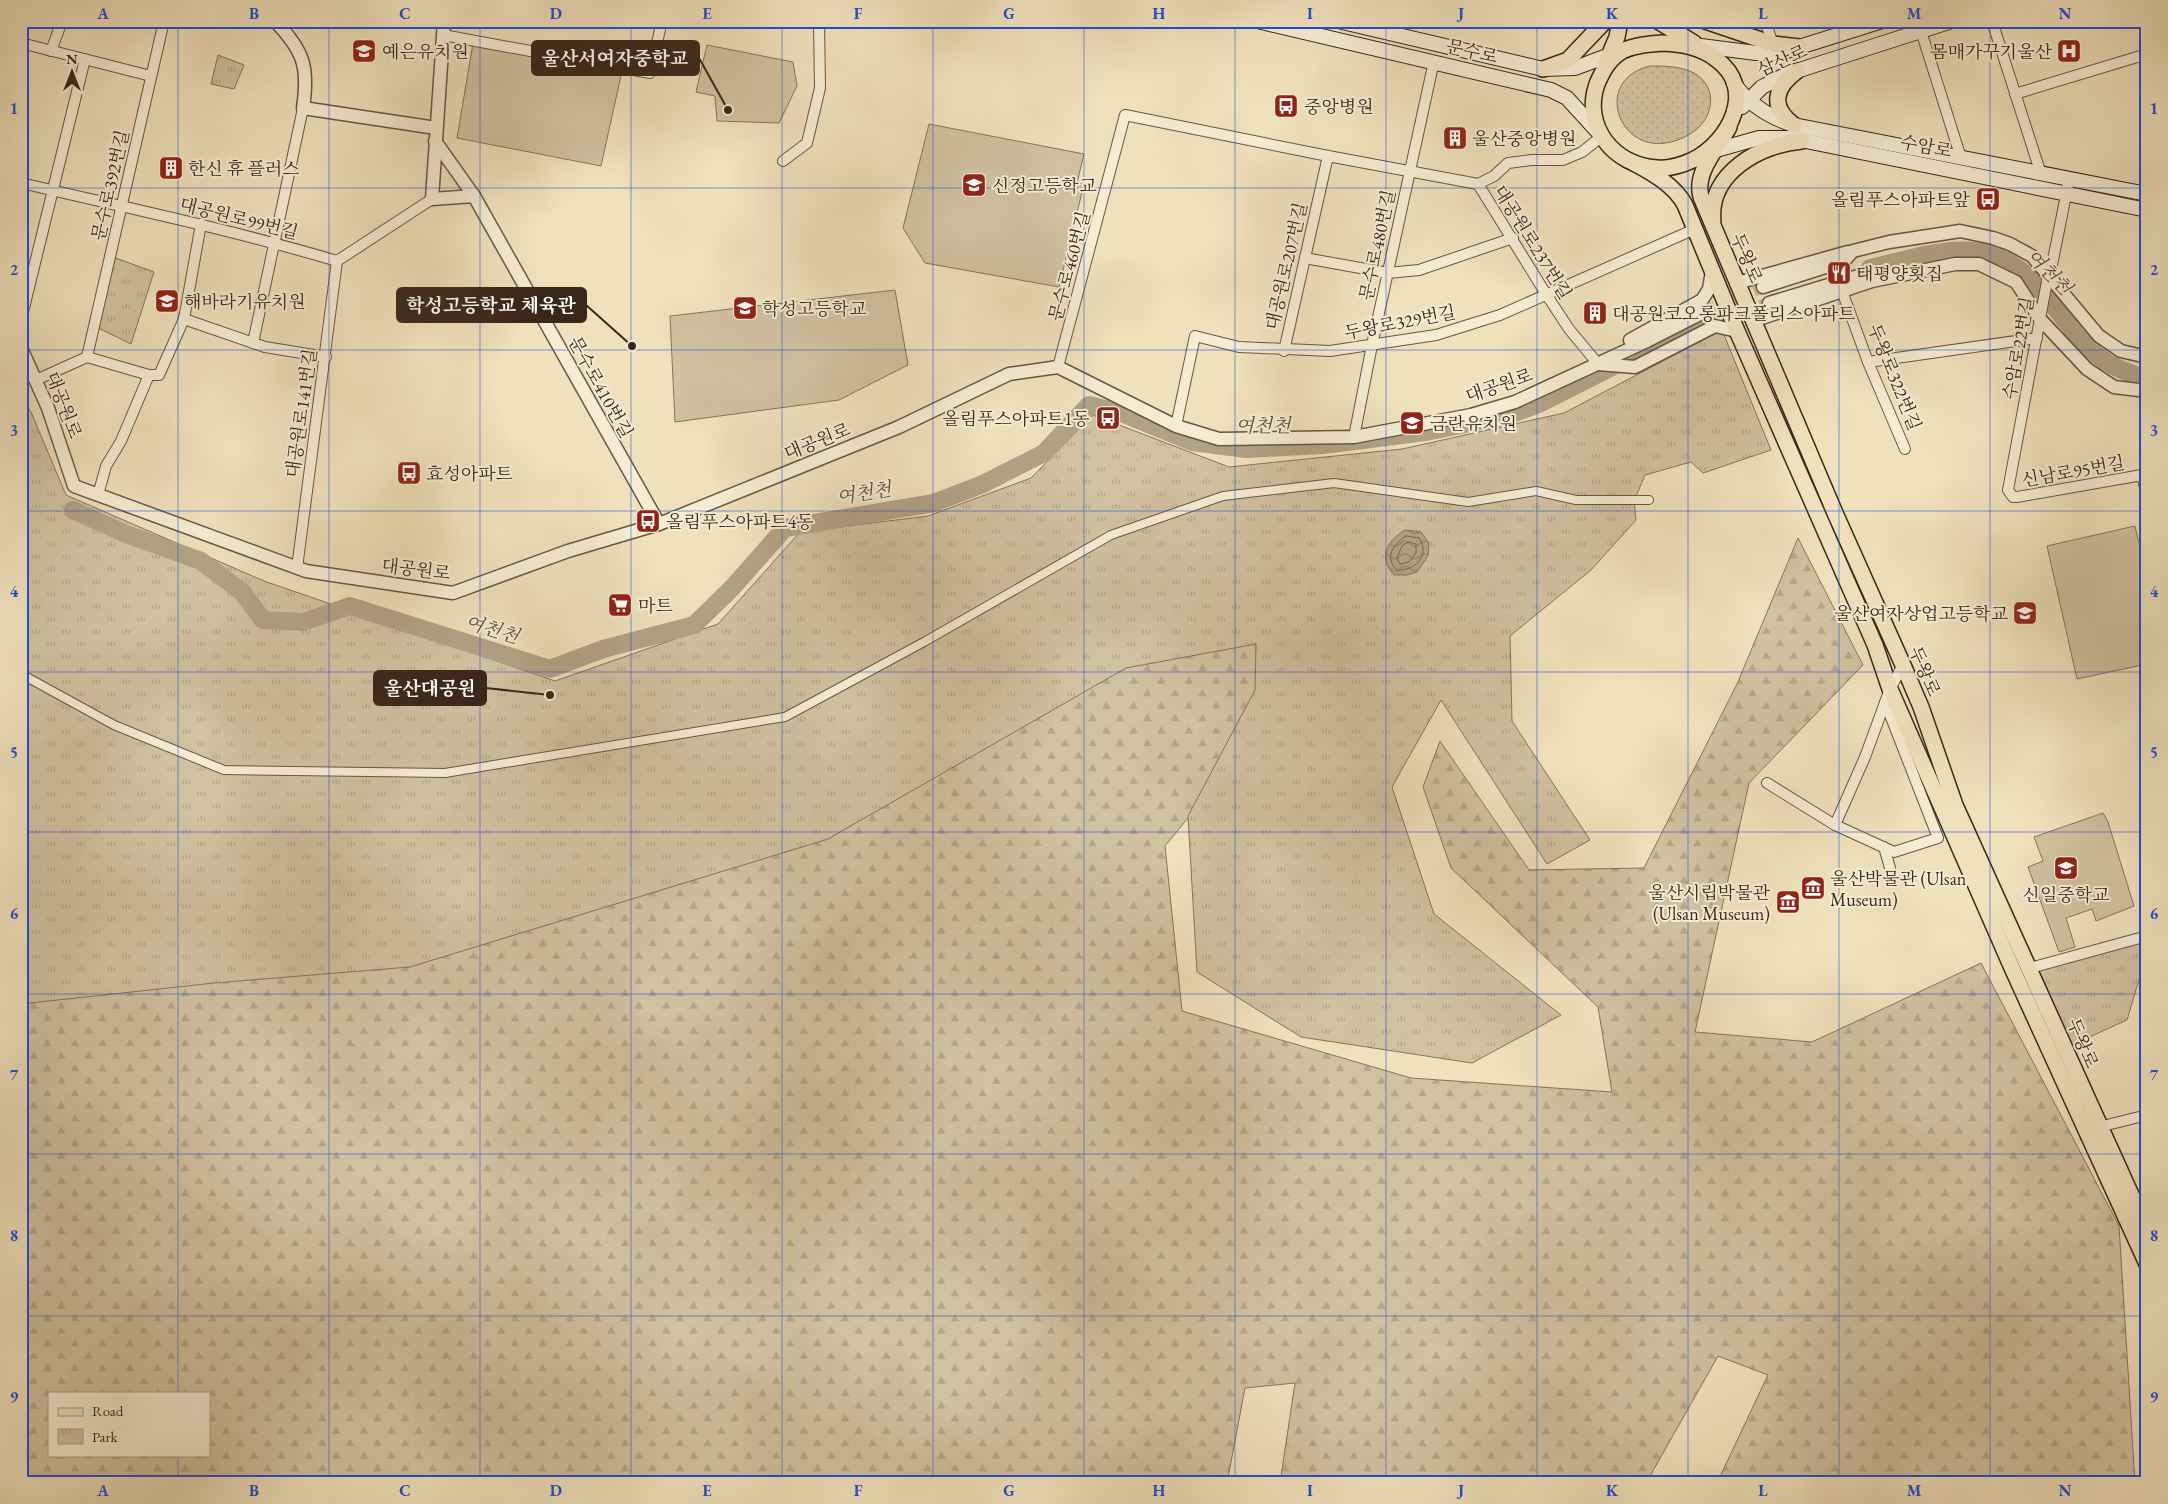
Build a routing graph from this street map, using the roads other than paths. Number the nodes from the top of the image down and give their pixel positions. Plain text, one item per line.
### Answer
1 (62, 21) edge
2 (164, 21) edge
3 (275, 21) edge
4 (444, 21) edge
5 (662, 21) edge
6 (819, 21) edge
7 (1257, 21) edge
8 (1338, 21) edge
9 (1605, 21) edge
10 (1620, 21) edge
11 (1658, 21) edge
12 (1705, 21) edge
13 (1765, 21) edge
14 (1882, 21) edge
15 (1952, 21) edge
16 (1992, 21) edge
17 (2144, 21) edge
18 (1846, 27) edge
19 (2147, 28) edge
20 (1921, 31) junction
21 (442, 35) junction
22 (1773, 44) junction
23 (22, 45) edge
24 (1692, 45) junction
25 (1799, 48) junction
26 (51, 51) junction
27 (2147, 54) edge
28 (85, 59) junction
29 (1434, 61) junction
30 (1607, 61) junction
31 (1543, 69) junction
32 (1797, 71) junction
33 (151, 76) junction
34 (1734, 84) junction
35 (2015, 94) junction
36 (1748, 100) junction
37 (303, 108) junction
38 (1794, 125) junction
39 (1729, 127) junction
40 (436, 128) junction
41 (1601, 137) junction
42 (435, 141) junction
43 (1802, 141) junction
44 (1716, 149) junction
45 (1328, 156) junction
46 (1699, 156) junction
47 (1961, 158) junction
48 (782, 161) dead end
49 (1634, 163) junction
50 (1410, 171) junction
51 (2041, 174) junction
52 (21, 183) edge
53 (1478, 184) junction
54 (2068, 186) junction
55 (52, 190) junction
56 (2147, 194) edge
57 (474, 196) junction
58 (432, 198) junction
59 (120, 206) junction
60 (2147, 210) edge
61 (202, 224) junction
62 (1714, 227) junction
63 (1695, 229) junction
64 (1513, 238) junction
65 (273, 242) junction
66 (1853, 251) junction
67 (1305, 258) junction
68 (338, 262) junction
69 (1712, 271) junction
70 (1388, 272) junction
71 (2048, 276) junction
72 (1886, 278) junction
73 (1737, 284) junction
74 (1762, 287) tunnel mouth
75 (1842, 291) junction
76 (1546, 294) junction
77 (1769, 303) tunnel mouth
78 (1703, 306) junction
79 (184, 319) junction
80 (2040, 319) junction
81 (21, 320) edge
82 (1753, 321) junction
83 (1712, 325) junction
84 (1737, 331) junction
85 (2037, 338) junction
86 (253, 343) junction
87 (1372, 345) junction
88 (21, 348) edge
89 (1284, 351) junction
90 (87, 357) junction
91 (326, 357) junction
92 (2147, 357) edge
93 (1868, 362) junction
94 (1598, 364) junction
95 (1058, 367) junction
96 (149, 375) junction
97 (36, 380) junction
98 (2147, 391) edge
99 (1176, 426) junction
100 (1354, 436) junction
101 (1905, 449) dead end
102 (2010, 494) joint
103 (98, 495) junction
104 (2147, 496) edge
105 (1649, 500) dead end
106 (659, 524) junction
107 (297, 568) junction
108 (1903, 665) junction
109 (21, 674) edge
110 (1888, 696) junction
111 (1767, 783) dead end
112 (1835, 825) junction
113 (1884, 847) junction
114 (1890, 868) dead end
115 (2147, 936) edge
116 (2030, 968) junction
117 (2147, 1115) edge
118 (2099, 1127) junction
119 (2147, 1230) edge
120 (2147, 1264) edge

1 - 26 street
2 - 33 street, 문수로392번길
3 - 37 street
4 - 21 street
5 - 21 street
6 - 48 street
7 - 29 main road, 문수로
8 - 31 main road, 문수로
9 - 31 main road
10 - 30 main road
11 - 24 main road
12 - 22 main road
13 - 22 street
14 - 18 main road, 삼산로
15 - 20 main road, 삼산로
16 - 35 street
17 - 19 street
18 - 25 main road, 삼산로
20 - 32 main road, 삼산로
20 - 47 street, 수암로
21 - 40 street
22 - 25 main road
23 - 26 street
24 - 25 main road, 삼산로
24 - 30 main road
24 - 34 main road
26 - 28 street
27 - 35 street
28 - 33 street
28 - 55 street
29 - 41 main road, 문수로
29 - 50 street, 문수로480번길
30 - 31 main road, 문수로
30 - 41 main road
32 - 36 main road, 삼산로
32 - 38 main road
33 - 59 street, 문수로392번길
34 - 36 main road, 수암로
34 - 39 main road
35 - 51 street
36 - 38 main road, 수암로
36 - 39 main road, 삼산로
37 - 40 street
37 - 65 street
38 - 47 main road, 수암로
39 - 44 main road, 두왕로
39 - 46 main road
40 - 42 street
41 - 49 main road
41 - 53 street
42 - 57 street, 문수로410번길
42 - 58 street
43 - 44 main road, 수암로
43 - 54 main road, 수암로
43 - 62 main road
44 - 46 main road, 수암로
44 - 62 main road, 두왕로
45 - 50 street
45 - 67 street, 대공원로207번길
45 - 95 street, 문수로460번길
46 - 49 main road
47 - 51 main road, 수암로
49 - 63 main road
50 - 53 street
50 - 70 street, 문수로480번길
51 - 54 main road, 수암로
52 - 55 street, 대공원로99번길
53 - 64 street, 대공원로237번길
54 - 56 main road, 수암로
54 - 60 main road, 수암로
54 - 71 street, 수암로22번길
55 - 59 street, 대공원로99번길
55 - 81 street
57 - 58 street
57 - 106 street, 문수로410번길
58 - 68 street
59 - 61 street, 대공원로99번길
59 - 90 street, 문수로392번길
61 - 65 street, 대공원로99번길
61 - 79 street
62 - 73 main road, 두왕로
63 - 69 main road
63 - 76 street, 두왕로329번길
64 - 70 street
64 - 76 street, 대공원로237번길
65 - 68 street, 대공원로99번길
65 - 86 street
66 - 71 street
66 - 73 street
66 - 74 street
67 - 70 street
67 - 89 street, 대공원로207번길
68 - 91 street, 대공원로141번길
69 - 78 street
69 - 84 main road
70 - 87 street, 문수로480번길
71 - 80 street, 수암로22번길
71 - 92 street
72 - 75 street
72 - 77 street
72 - 80 street
73 - 82 main road, 두왕로
75 - 82 street
75 - 93 street, 두왕로322번길
76 - 87 street, 두왕로329번길
76 - 94 street, 대공원로237번길
78 - 83 street
78 - 94 street, 대공원로
79 - 86 street
79 - 96 street
80 - 85 street, 수암로22번길
80 - 98 street
82 - 108 main road, 두왕로
83 - 84 street
83 - 94 street
84 - 110 main road
85 - 93 street
85 - 102 street, 수암로22번길
86 - 91 street
87 - 89 street, 두왕로329번길
87 - 100 street, 문수로480번길
88 - 97 street, 대공원로
89 - 99 street, 대공원로207번길
90 - 96 street
90 - 97 street
91 - 107 street, 대공원로141번길
93 - 101 street, 두왕로322번길
94 - 100 street, 대공원로
95 - 99 street, 대공원로
95 - 106 street, 대공원로
96 - 103 street
97 - 103 street, 대공원로
99 - 100 street, 대공원로
102 - 104 street, 신남로95번길
103 - 107 street, 대공원로
105 - 109 street
106 - 107 street, 대공원로
108 - 110 street
108 - 116 main road, 두왕로
110 - 112 street
110 - 113 street
110 - 120 main road
111 - 112 street
112 - 113 street
113 - 114 street
115 - 116 street
116 - 118 main road, 두왕로
117 - 118 street
118 - 119 main road, 두왕로

